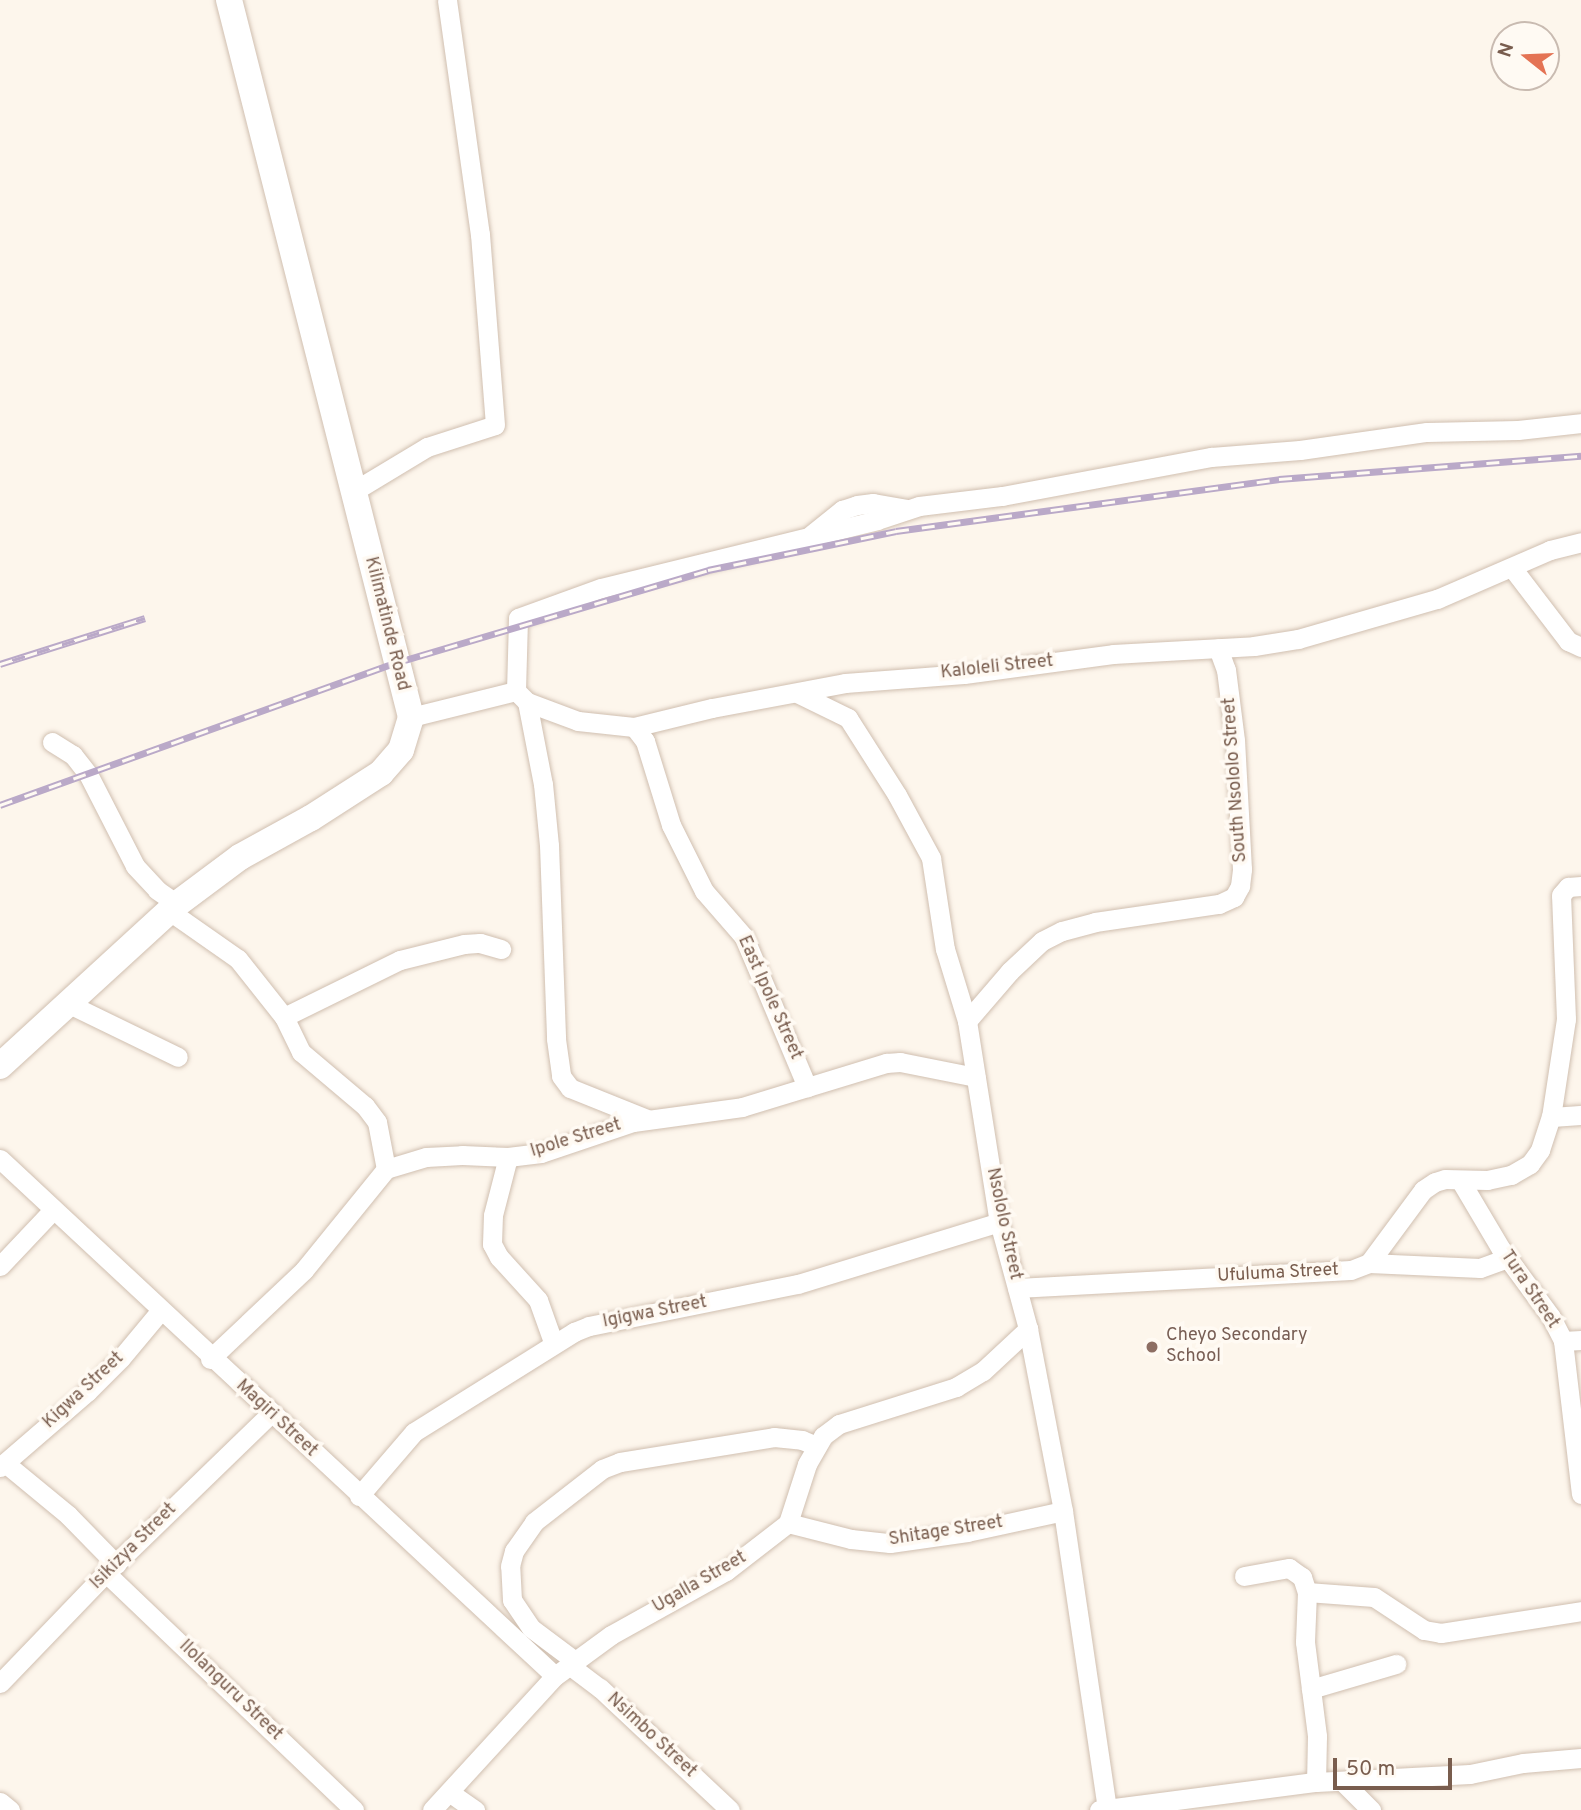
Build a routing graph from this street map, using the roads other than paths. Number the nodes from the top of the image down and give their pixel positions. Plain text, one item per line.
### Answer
1 (229, 0) edge
2 (447, 0) edge
3 (1581, 423) edge
4 (354, 491) junction
5 (1581, 542) edge
6 (1513, 569) junction
7 (1581, 647) edge
8 (1218, 648) junction
9 (797, 693) junction
10 (522, 696) junction
11 (411, 717) junction
12 (634, 727) junction
13 (52, 742) dead end
14 (1581, 886) edge
15 (173, 907) junction
16 (501, 949) dead end
17 (67, 1003) junction
18 (284, 1017) junction
19 (967, 1021) junction
20 (178, 1057) dead end
21 (0, 1066) edge
22 (976, 1077) junction
23 (807, 1087) junction
24 (1581, 1115) edge
25 (1551, 1117) junction
26 (649, 1120) junction
27 (508, 1157) junction
28 (0, 1159) edge
29 (386, 1169) junction
30 (1460, 1180) junction
31 (52, 1210) junction
32 (999, 1222) junction
33 (1508, 1258) junction
34 (1368, 1264) junction
35 (0, 1266) edge
36 (1017, 1288) junction
37 (161, 1310) junction
38 (1028, 1329) junction
39 (1572, 1340) edge
40 (553, 1342) junction
41 (211, 1359) junction
42 (270, 1414) junction
43 (816, 1446) junction
44 (3, 1465) edge
45 (1581, 1494) edge
46 (359, 1496) junction
47 (1063, 1511) junction
48 (788, 1523) junction
49 (111, 1569) junction
50 (1244, 1576) dead end
51 (1307, 1592) junction
52 (1581, 1611) edge
53 (1396, 1664) dead end
54 (566, 1668) junction
55 (0, 1683) edge
56 (1311, 1689) junction
57 (1581, 1758) edge
58 (1316, 1782) junction
59 (1343, 1782) junction
60 (449, 1792) junction
61 (0, 1802) edge
62 (1112, 1809) edge
63 (10, 1810) edge
64 (354, 1810) edge
65 (432, 1810) edge
66 (475, 1810) edge
67 (730, 1810) edge
68 (1371, 1810) edge

1 - 4 main road, Kilimatinde Road
2 - 4 street
3 - 10 street
4 - 11 main road, Kilimatinde Road
5 - 6 street, Kaloleli Street
6 - 7 street
6 - 8 street, Kaloleli Street
8 - 9 street, Kaloleli Street
8 - 19 street, South Nsololo Street
9 - 12 street, Kaloleli Street
9 - 19 street, Nsololo Street
10 - 11 street
10 - 12 street, Kaloleli Street
10 - 26 street
11 - 15 main road
12 - 23 street, East Ipole Street
13 - 15 street
14 - 25 street
15 - 17 main road
15 - 18 street
16 - 18 street
17 - 20 street
17 - 21 main road
18 - 29 street
19 - 22 street, Nsololo Street
22 - 23 street, Ipole Street
22 - 32 street, Nsololo Street
23 - 26 street, Ipole Street
24 - 25 street
25 - 30 street
26 - 27 street, Ipole Street
27 - 29 street, Ipole Street
27 - 40 street
28 - 31 street, Magiri Street
29 - 41 street
30 - 33 street, Tura Street
30 - 34 street
31 - 35 street
31 - 37 street, Magiri Street
32 - 36 street, Nsololo Street
32 - 40 street, Igigwa Street
33 - 34 street, Ufuluma Street
33 - 39 street, Tura Street
34 - 36 street, Ufuluma Street
36 - 38 street, Nsololo Street
37 - 41 street, Magiri Street
37 - 44 street, Kigwa Street
38 - 43 street
38 - 47 street, Nsololo Street
39 - 45 street, Tura Street
40 - 46 street, Igigwa Street
41 - 42 street, Magiri Street
42 - 46 street, Magiri Street
42 - 49 street, Isikizya Street
43 - 48 street
43 - 54 street
44 - 49 street, Ilolanguru Street
46 - 54 street, Magiri Street
47 - 48 street, Shitage Street
47 - 62 street, Nsololo Street
48 - 54 street, Ugalla Street
49 - 55 street, Isikizya Street
49 - 64 street, Ilolanguru Street
50 - 51 street
51 - 52 street
51 - 56 street
53 - 56 street
54 - 60 street, Ugalla Street
54 - 67 street, Nsimbo Street
56 - 58 street
57 - 59 street
58 - 59 street
58 - 62 street
59 - 68 street
60 - 65 street, Ugalla Street
60 - 66 street
61 - 63 street

